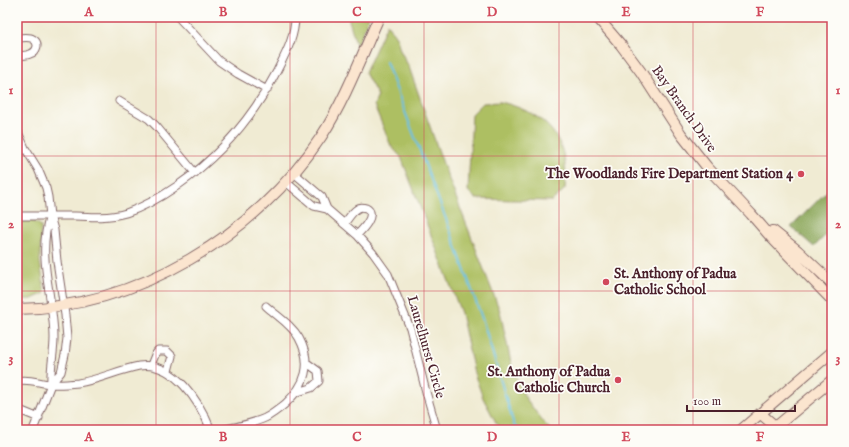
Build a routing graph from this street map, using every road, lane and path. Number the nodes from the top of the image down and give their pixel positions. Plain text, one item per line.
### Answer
1 (178, 17) edge
2 (295, 17) edge
3 (379, 17) edge
4 (597, 17) edge
5 (17, 38) edge
6 (17, 56) edge
7 (267, 90) junction
8 (119, 101) dead end
9 (17, 130) edge
10 (195, 173) junction
11 (294, 173) junction
12 (286, 182) junction
13 (327, 209) junction
14 (751, 214) junction
15 (17, 216) edge
16 (50, 216) junction
17 (344, 224) junction
18 (357, 235) junction
19 (832, 283) edge
20 (832, 300) edge
21 (64, 304) junction
22 (52, 306) junction
23 (266, 306) dead end
24 (17, 309) edge
25 (832, 352) edge
26 (307, 363) junction
27 (151, 365) junction
28 (168, 371) junction
29 (832, 380) edge
30 (17, 381) edge
31 (52, 384) junction
32 (298, 392) junction
33 (17, 409) edge
34 (761, 414) junction
35 (39, 418) junction
36 (774, 429) edge
37 (33, 430) edge
38 (211, 430) edge
39 (221, 430) edge
40 (437, 430) edge
41 (742, 430) edge

1 - 7 street
2 - 7 street
3 - 11 street
4 - 14 street, Bay Branch Drive
5 - 6 street
7 - 10 street
8 - 10 street
9 - 16 street
10 - 16 street
11 - 12 street
11 - 13 street, Laurelhurst Circle
12 - 13 street, Laurelhurst Circle
12 - 21 street
13 - 17 street, Laurelhurst Circle
14 - 19 street, Bay Branch Drive
14 - 20 street, Bay Branch Drive
15 - 16 street
16 - 21 street
16 - 22 street
17 - 18 street, Laurelhurst Circle
17 - 18 street
18 - 40 street, Laurelhurst Circle
21 - 22 street
21 - 31 street
22 - 24 street
22 - 31 street
23 - 26 street
25 - 34 street
26 - 32 street
26 - 32 street
27 - 28 street
27 - 28 street
27 - 31 street
28 - 38 street
29 - 36 street
30 - 31 street
31 - 35 street
32 - 39 street
33 - 35 street
34 - 36 street
34 - 41 street
35 - 37 street

